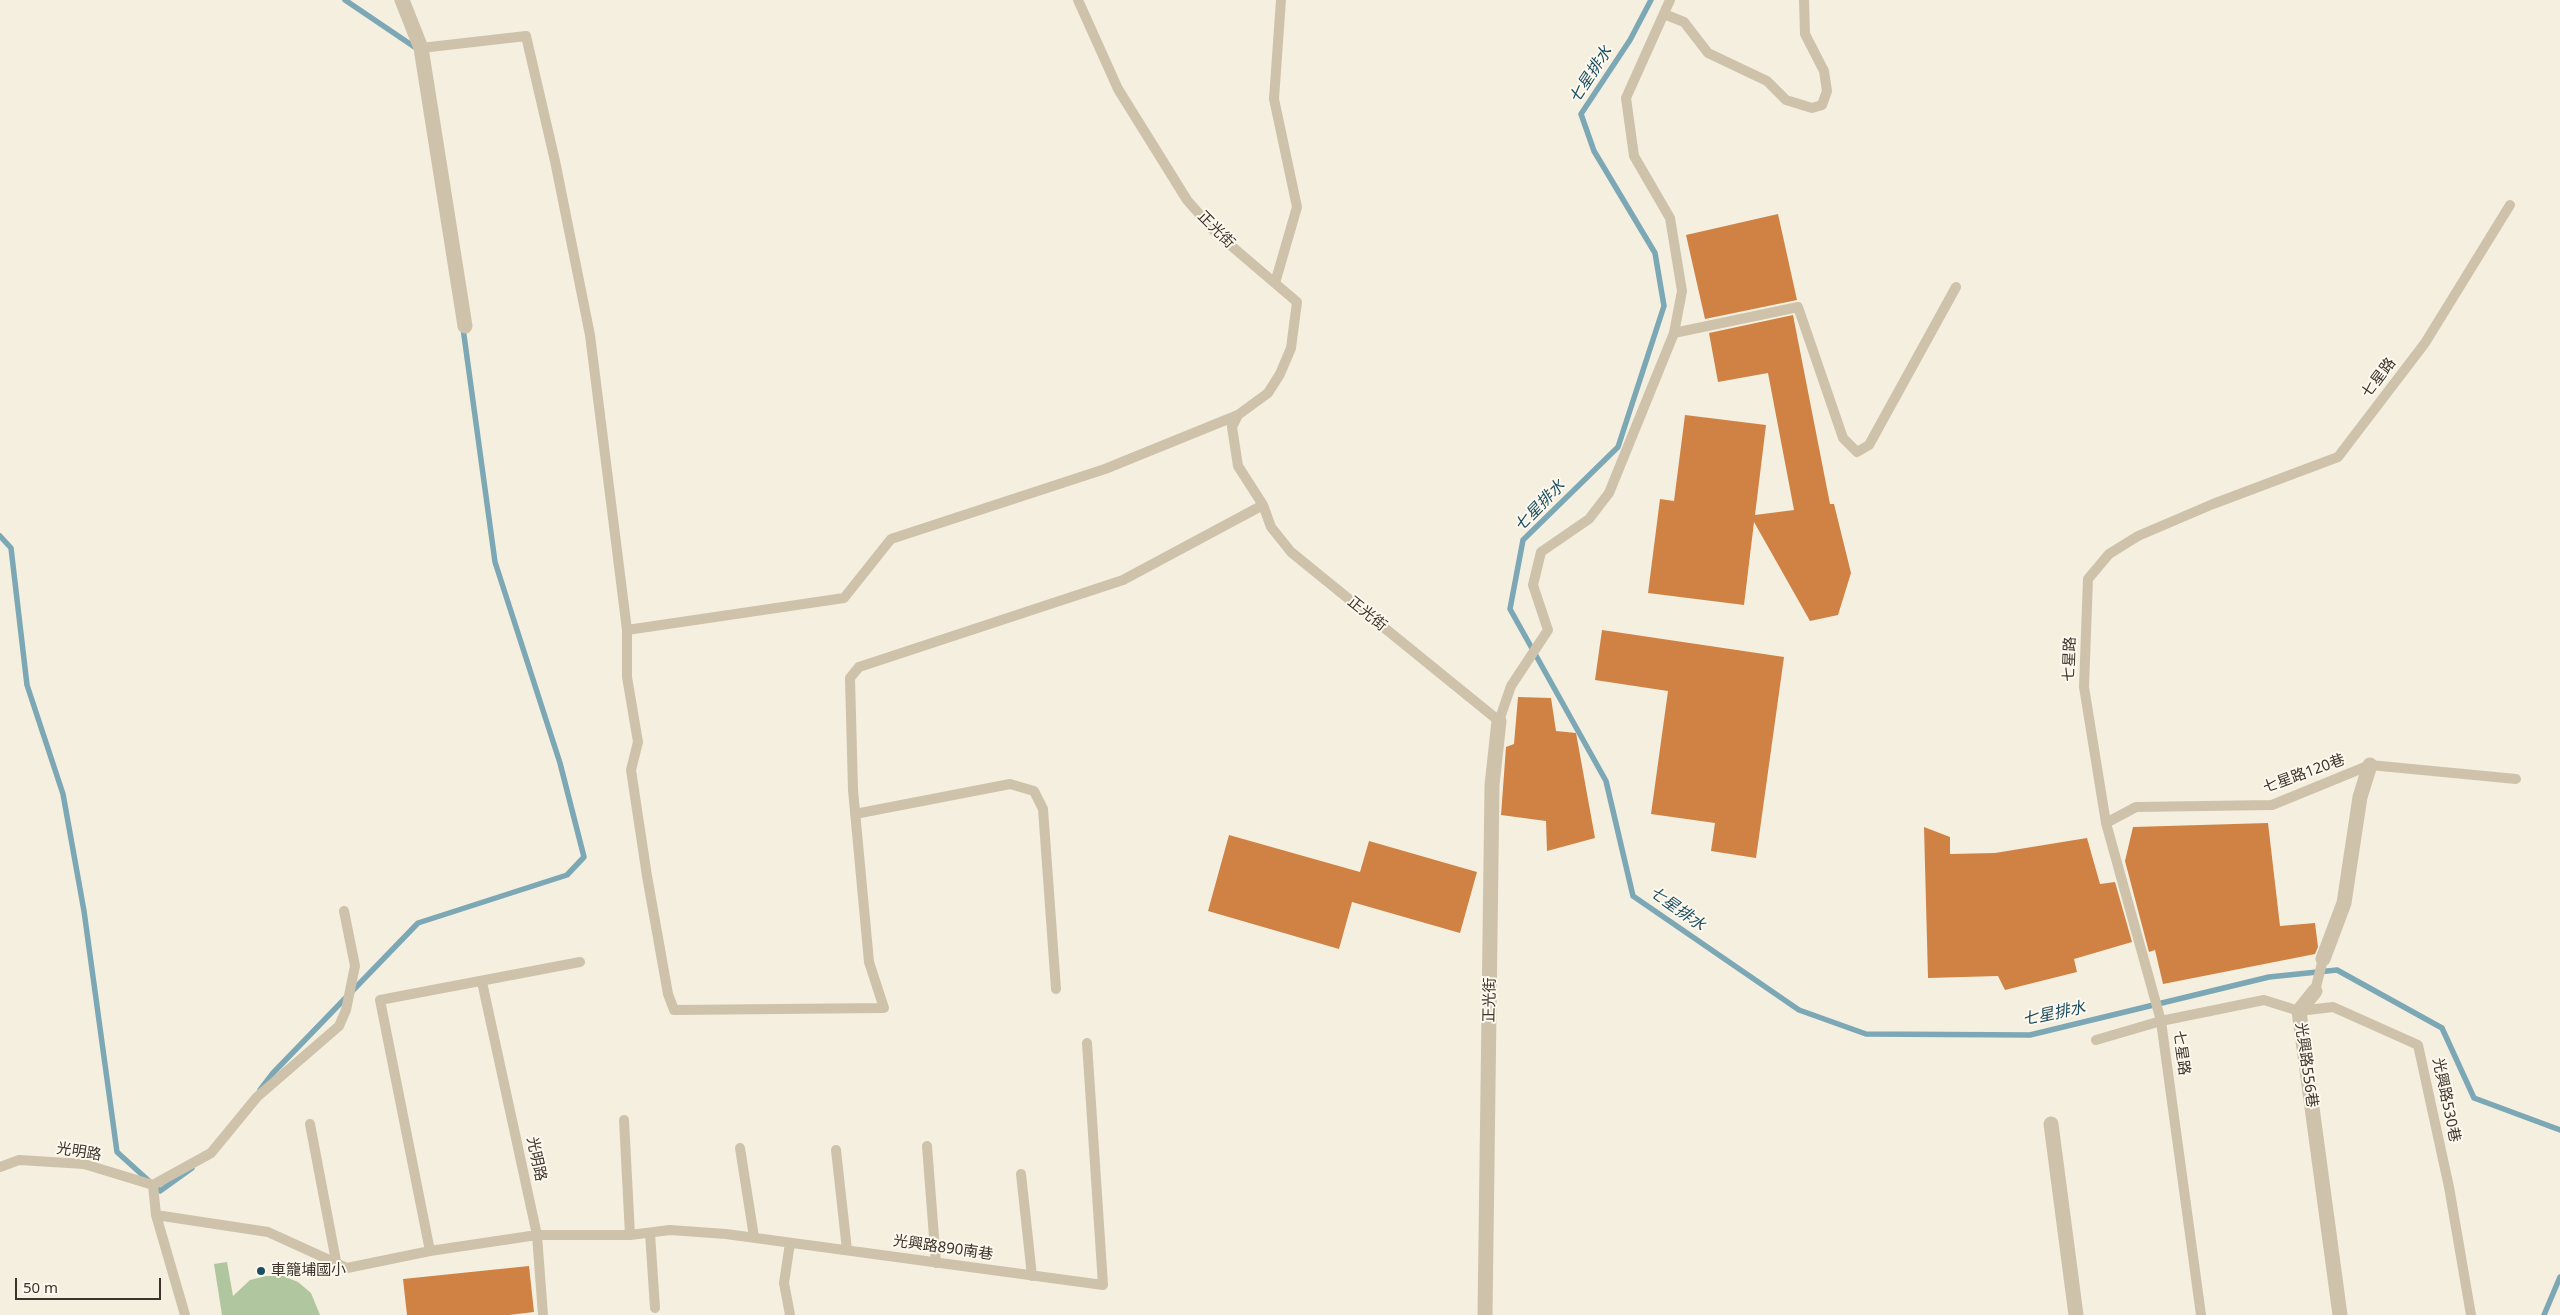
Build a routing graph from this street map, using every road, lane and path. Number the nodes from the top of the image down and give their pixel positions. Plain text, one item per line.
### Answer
1 (402, 0) edge
2 (1078, 0) edge
3 (1281, 0) edge
4 (1670, 0) edge
5 (1804, 0) edge
6 (1664, 14) junction
7 (421, 48) junction
8 (2510, 205) dead end
9 (1275, 283) junction
10 (1956, 287) dead end
11 (465, 326) dead end
12 (1674, 333) junction
13 (1238, 415) junction
14 (1263, 505) junction
15 (627, 630) junction
16 (1499, 721) junction
17 (2370, 765) junction
18 (2516, 780) dead end
19 (855, 814) junction
20 (2106, 823) junction
21 (344, 911) dead end
22 (2324, 959) joint
23 (580, 962) dead end
24 (482, 982) junction
25 (1056, 989) dead end
26 (2314, 990) joint
27 (2299, 1011) junction
28 (2161, 1019) junction
29 (2096, 1040) dead end
30 (1086, 1043) dead end
31 (624, 1120) dead end
32 (310, 1124) dead end
33 (2051, 1124) dead end
34 (927, 1146) dead end
35 (740, 1148) dead end
36 (836, 1150) dead end
37 (0, 1167) edge
38 (1021, 1174) dead end
39 (153, 1185) junction
40 (156, 1215) junction
41 (650, 1233) junction
42 (538, 1235) junction
43 (630, 1235) junction
44 (754, 1237) junction
45 (790, 1243) junction
46 (847, 1250) junction
47 (430, 1251) junction
48 (336, 1261) junction
49 (936, 1262) junction
50 (1032, 1276) junction
51 (655, 1308) dead end
52 (186, 1315) edge
53 (543, 1315) edge
54 (790, 1315) edge
55 (1485, 1315) edge
56 (2076, 1315) edge
57 (2201, 1315) edge
58 (2340, 1315) edge
59 (2471, 1315) edge

1 - 7 street
2 - 9 lane, 正光街
3 - 9 lane
4 - 6 lane
5 - 6 lane
6 - 12 lane
7 - 11 street
7 - 15 lane
8 - 20 lane, 七星路
9 - 13 lane, 正光街
10 - 12 lane
12 - 16 lane
13 - 14 lane, 正光街
13 - 15 lane
14 - 16 lane, 正光街
14 - 19 lane
15 - 19 lane
16 - 55 street, 正光街
17 - 18 lane, 七星路120巷
17 - 20 lane, 七星路120巷
17 - 22 street, 光興路556巷
19 - 25 lane
20 - 28 lane, 七星路
21 - 39 lane
22 - 26 lane, 光興路556巷
23 - 24 lane
24 - 42 lane, 光明路
24 - 47 lane
26 - 27 street, 光興路556巷
27 - 28 lane, 光興路530巷
27 - 58 street, 光興路556巷
27 - 59 lane, 光興路530巷
28 - 29 lane, 光興路530巷
28 - 57 lane, 七星路
30 - 50 lane, 光興路890南巷
31 - 43 lane
32 - 48 lane
33 - 56 street
34 - 49 lane
35 - 44 lane
36 - 46 lane
37 - 39 lane, 光明路
38 - 50 lane
39 - 40 lane
40 - 48 lane
40 - 52 lane
41 - 43 lane, 光興路890南巷
41 - 44 lane, 光興路890南巷
41 - 51 lane
42 - 43 lane, 光興路890南巷
42 - 47 lane
42 - 53 lane, 光明路
44 - 45 lane, 光興路890南巷
45 - 46 lane, 光興路890南巷
45 - 54 lane
46 - 49 lane, 光興路890南巷
47 - 48 lane
49 - 50 lane, 光興路890南巷

